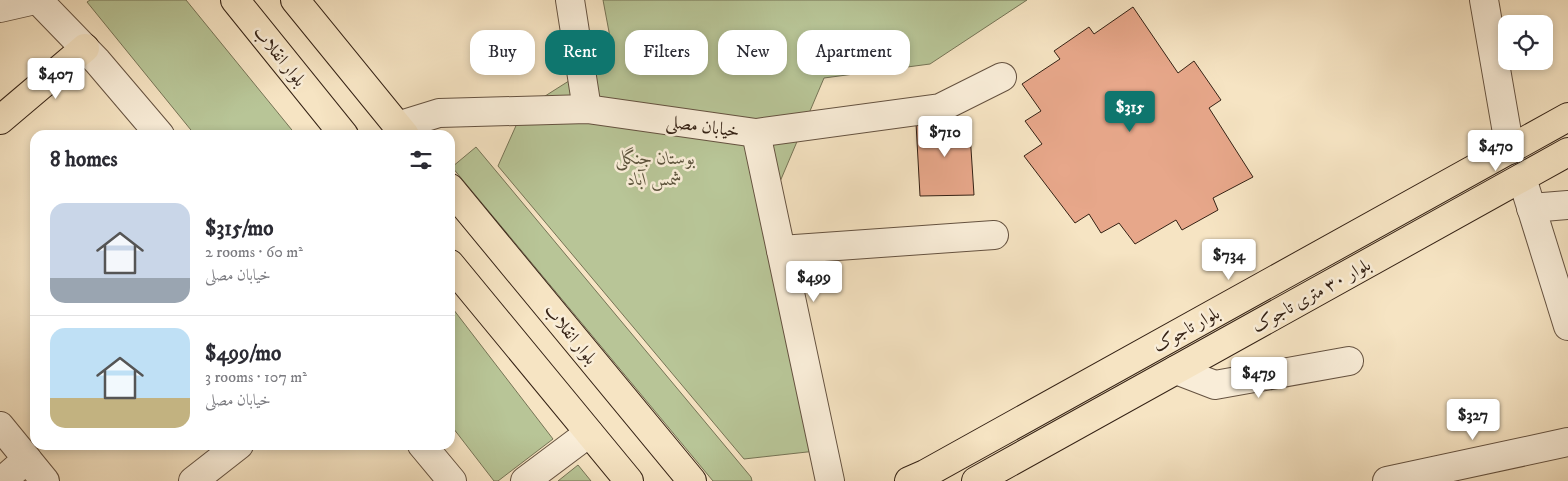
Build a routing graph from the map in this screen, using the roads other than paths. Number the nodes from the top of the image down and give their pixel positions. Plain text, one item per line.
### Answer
1 (37, 0) edge
2 (236, 0) edge
3 (294, 0) edge
4 (570, 0) edge
5 (1484, 0) edge
6 (0, 8) edge
7 (85, 48) junction
8 (1002, 78) dead end
9 (587, 109) junction
10 (1568, 117) edge
11 (0, 120) edge
12 (156, 130) edge
13 (340, 130) edge
14 (401, 130) edge
15 (756, 133) junction
16 (1510, 150) junction
17 (1568, 152) edge
18 (1522, 178) junction
19 (455, 194) edge
20 (1568, 205) edge
21 (1531, 208) junction
22 (994, 235) dead end
23 (781, 250) junction
24 (455, 270) edge
25 (1568, 326) edge
26 (1349, 361) dead end
27 (1176, 370) junction
28 (0, 426) edge
29 (589, 433) junction
30 (1568, 442) edge
31 (233, 450) edge
32 (426, 450) edge
33 (27, 459) junction
34 (2, 481) edge
35 (45, 481) edge
36 (193, 481) edge
37 (452, 481) edge
38 (525, 481) edge
39 (629, 481) edge
40 (692, 481) edge
41 (830, 481) edge
42 (909, 481) edge
43 (976, 481) edge
44 (1387, 481) edge

1 - 6 street
1 - 7 street
2 - 13 main road, بلوار انقلاب
3 - 14 main road
4 - 9 street
5 - 16 street
7 - 11 main road
7 - 12 street
8 - 15 street, خیابان مصلی
9 - 14 street, خیابان مصلی
9 - 15 street, خیابان مصلی
10 - 16 main road, بلوار تاجوک
15 - 23 street
16 - 18 main road
16 - 42 main road, بلوار تاجوک
17 - 18 main road, بلوار ۳۰ متری تاجوک
18 - 21 street
18 - 27 main road, بلوار ۳۰ متری تاجوک
19 - 40 main road, بلوار انقلاب
20 - 21 street
21 - 25 street
22 - 23 street
23 - 41 street
24 - 29 main road
26 - 27 street
27 - 43 main road, بلوار ۳۰ متری تاجوک
28 - 33 street
29 - 38 street
29 - 39 main road
30 - 44 street
31 - 36 street
32 - 37 street
33 - 34 street
33 - 35 street

